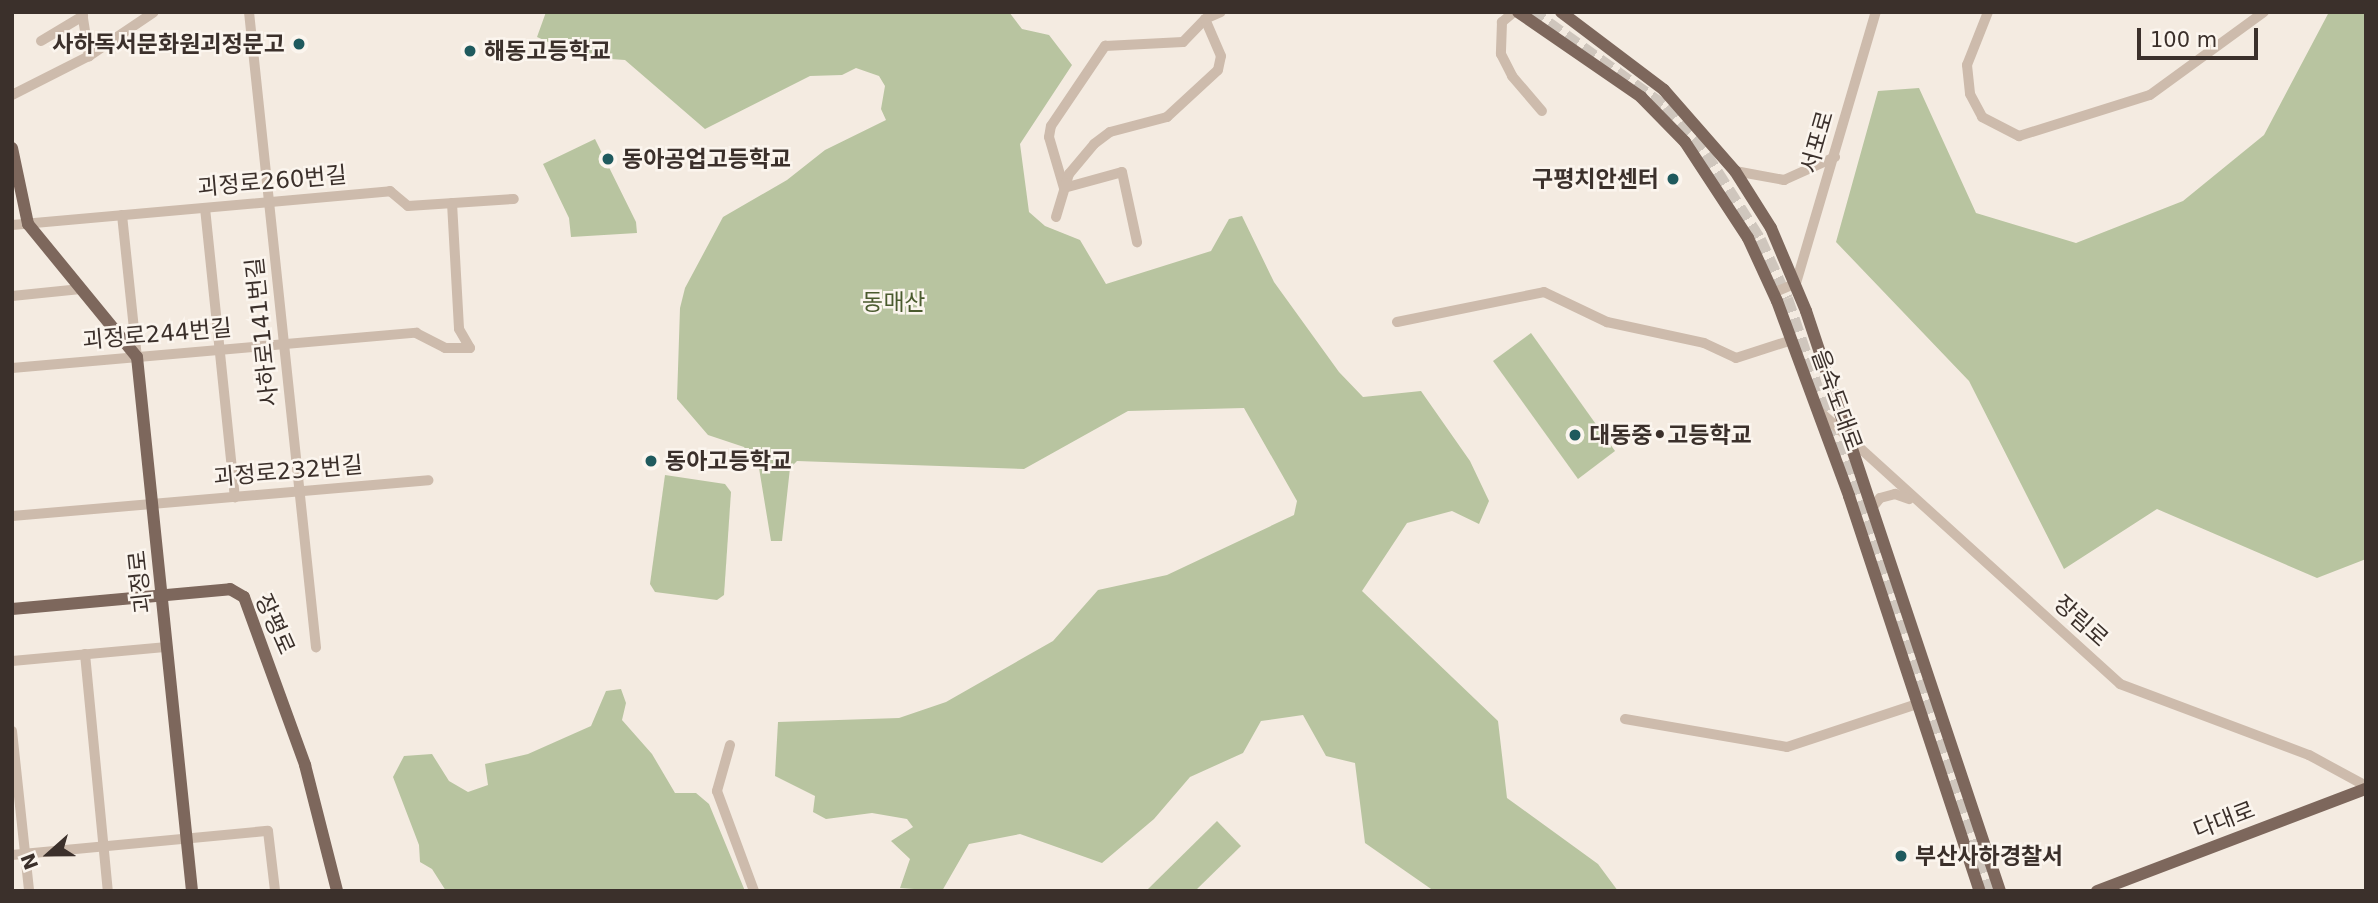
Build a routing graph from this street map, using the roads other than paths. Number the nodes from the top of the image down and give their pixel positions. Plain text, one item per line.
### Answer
1 (154, 12) edge
2 (249, 12) edge
3 (1221, 12) edge
4 (1516, 12) edge
5 (1561, 12) edge
6 (1877, 12) edge
7 (1988, 12) edge
8 (2264, 12) edge
9 (83, 14) edge
10 (1205, 19) junction
11 (41, 41) dead end
12 (89, 56) junction
13 (12, 95) edge
14 (1542, 111) dead end
15 (12, 148) edge
16 (1835, 157) junction
17 (1735, 171) junction
18 (1064, 188) junction
19 (514, 199) dead end
20 (270, 202) junction
21 (452, 204) junction
22 (205, 208) junction
23 (122, 215) junction
24 (1056, 217) dead end
25 (28, 224) junction
26 (12, 225) edge
27 (1137, 242) dead end
28 (1796, 283) junction
29 (81, 289) junction
30 (1773, 293) junction
31 (12, 296) edge
32 (1397, 322) dead end
33 (1792, 340) junction
34 (285, 344) junction
35 (220, 350) junction
36 (137, 357) junction
37 (12, 368) edge
38 (1818, 410) junction
39 (1848, 437) junction
40 (428, 480) dead end
41 (299, 491) junction
42 (235, 497) junction
43 (1912, 500) junction
44 (152, 504) junction
45 (1872, 508) junction
46 (12, 516) edge
47 (163, 595) junction
48 (12, 609) edge
49 (167, 647) junction
50 (316, 647) dead end
51 (85, 654) junction
52 (12, 661) edge
53 (1917, 704) junction
54 (1625, 719) dead end
55 (12, 731) edge
56 (730, 745) dead end
57 (2366, 787) edge
58 (187, 839) junction
59 (104, 846) junction
60 (25, 853) junction
61 (12, 855) edge
62 (1994, 872) junction
63 (29, 891) edge
64 (108, 891) edge
65 (192, 891) edge
66 (275, 891) edge
67 (337, 891) edge
68 (754, 891) edge
69 (1980, 891) edge
70 (2000, 891) edge
71 (2010, 891) edge
72 (2097, 891) edge

1 - 12 street
2 - 20 street, 사하로141번길
3 - 10 street
4 - 14 street
4 - 30 main road, 을숙도대로
5 - 17 main road, 을숙도대로
6 - 16 street, 서포로
7 - 8 street
9 - 11 street
9 - 12 street
10 - 18 street
10 - 18 street
12 - 13 street
15 - 25 main road
16 - 17 street
16 - 28 street, 서포로
17 - 28 main road, 을숙도대로
18 - 24 street
18 - 27 street
19 - 21 street, 괴정로260번길
20 - 21 street, 괴정로260번길
20 - 22 street, 괴정로260번길
20 - 34 street, 사하로141번길
21 - 34 street, 괴정로244번길
22 - 23 street, 괴정로260번길
22 - 35 street
23 - 25 street, 괴정로260번길
23 - 36 street
25 - 26 street
25 - 29 main road
28 - 30 street
28 - 39 main road, 을숙도대로
29 - 31 street
29 - 36 main road
30 - 33 main road, 을숙도대로
32 - 33 street
33 - 38 main road, 을숙도대로
34 - 35 street, 괴정로244번길
34 - 41 street, 사하로141번길
35 - 36 street, 괴정로244번길
35 - 42 street
36 - 37 street, 괴정로244번길
36 - 44 main road, 괴정로
38 - 39 street, 장림로
38 - 53 main road, 을숙도대로
39 - 43 street, 장림로
39 - 45 main road, 을숙도대로
40 - 41 street, 괴정로232번길
41 - 42 street, 괴정로232번길
41 - 50 street, 사하로141번길
42 - 44 street, 괴정로232번길
43 - 45 street
43 - 57 street, 장림로
44 - 46 street, 괴정로232번길
44 - 47 main road, 괴정로
45 - 62 main road, 을숙도대로
47 - 48 main road, 장평로
47 - 49 main road, 괴정로
47 - 67 main road, 장평로
49 - 51 street
49 - 58 main road, 괴정로
51 - 52 street
51 - 59 street
53 - 54 street
53 - 69 main road, 을숙도대로
55 - 60 street
56 - 68 street
57 - 72 main road, 다대로
58 - 59 street
58 - 65 main road, 괴정로
58 - 66 street
59 - 60 street
59 - 64 street
60 - 61 street
60 - 63 street
62 - 70 main road, 을숙도대로
62 - 71 main road

